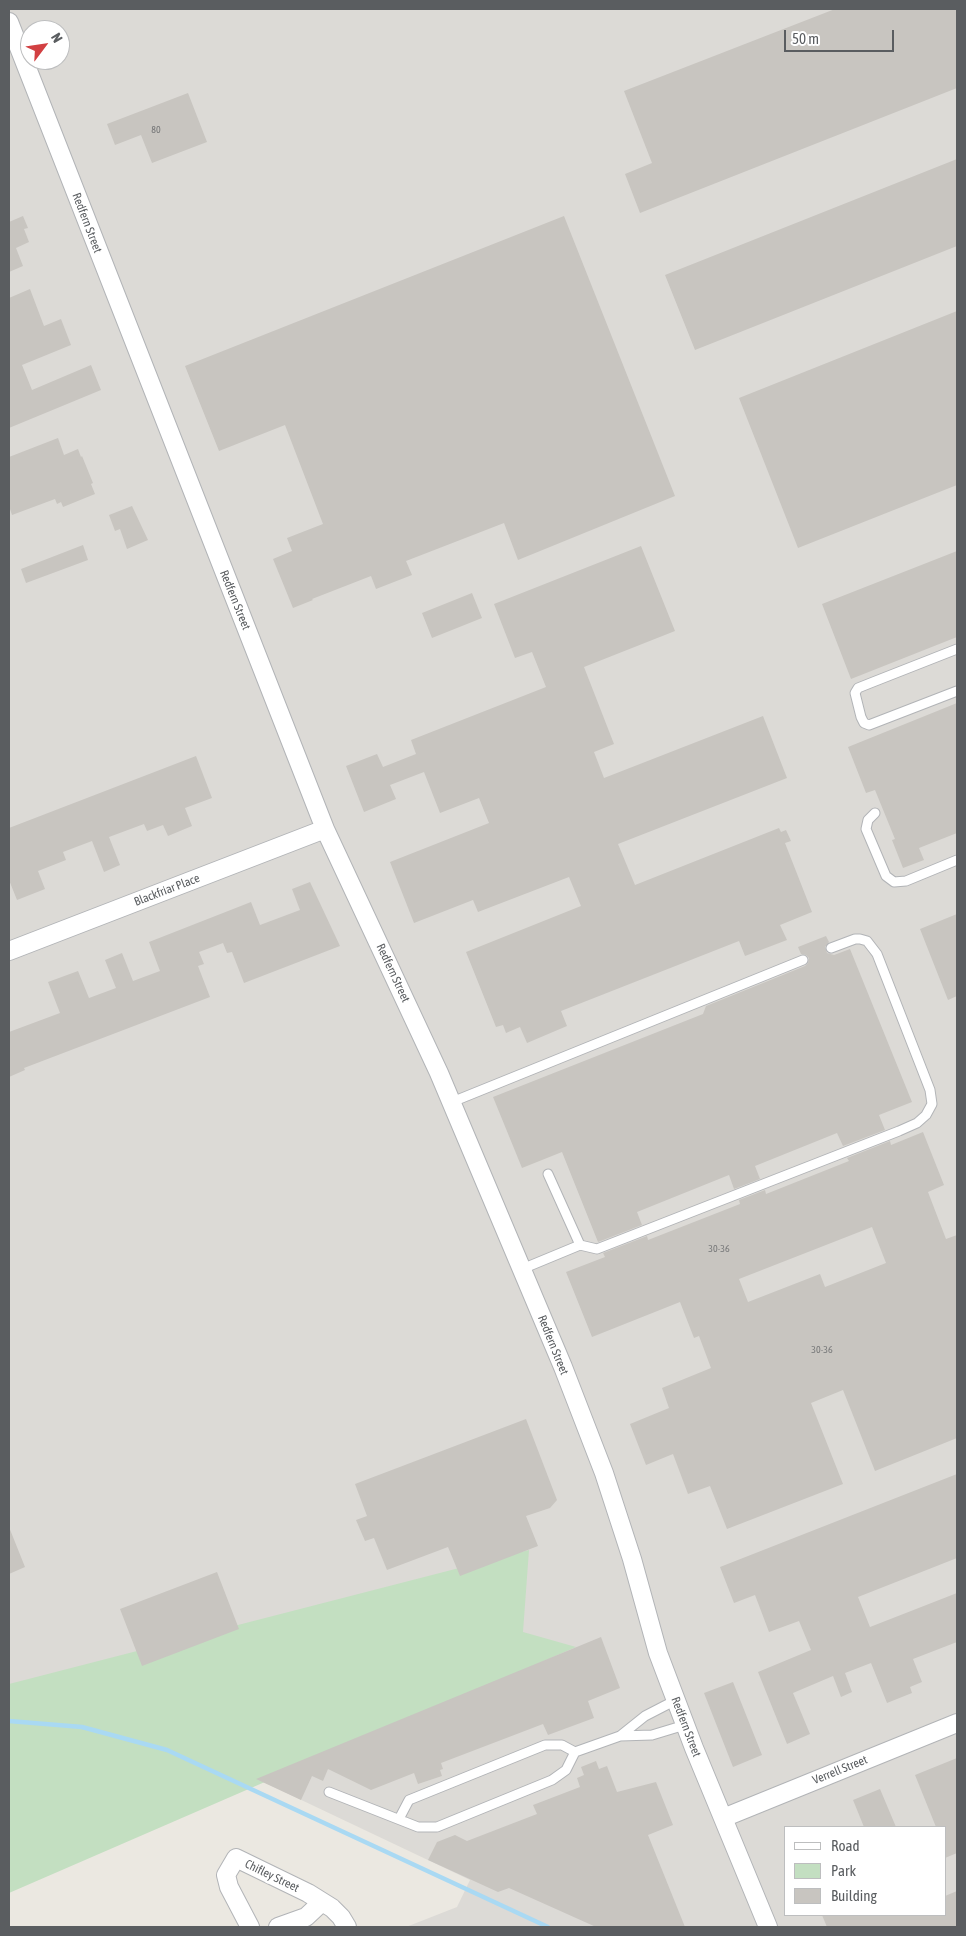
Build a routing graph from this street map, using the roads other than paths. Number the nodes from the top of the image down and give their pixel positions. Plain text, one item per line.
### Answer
1 (9, 22) edge
2 (957, 648) edge
3 (957, 691) edge
4 (875, 813) dead end
5 (325, 829) junction
6 (957, 860) edge
7 (831, 948) dead end
8 (9, 952) edge
9 (803, 960) dead end
10 (452, 1102) junction
11 (548, 1174) dead end
12 (580, 1245) junction
13 (522, 1269) junction
14 (676, 1700) junction
15 (957, 1723) edge
16 (685, 1725) junction
17 (620, 1736) junction
18 (575, 1752) junction
19 (329, 1792) dead end
20 (724, 1818) junction
21 (399, 1819) junction
22 (322, 1902) junction
23 (250, 1927) edge
24 (278, 1927) edge
25 (347, 1927) edge
26 (768, 1927) edge

1 - 5 street, Redfern Street
2 - 3 lane
4 - 6 lane
5 - 8 street, Blackfriar Place
5 - 10 street, Redfern Street
7 - 12 lane
9 - 10 lane
10 - 13 street, Redfern Street
11 - 12 lane
12 - 13 lane
13 - 14 street, Redfern Street
14 - 16 street, Redfern Street
14 - 17 lane
15 - 20 street, Verrell Street
16 - 17 lane
16 - 20 street, Redfern Street
17 - 18 lane
18 - 21 lane
18 - 21 lane
19 - 21 lane
20 - 26 street, Redfern Street
22 - 23 street, Chifley Street
22 - 24 street
22 - 25 street, Chifley Street

